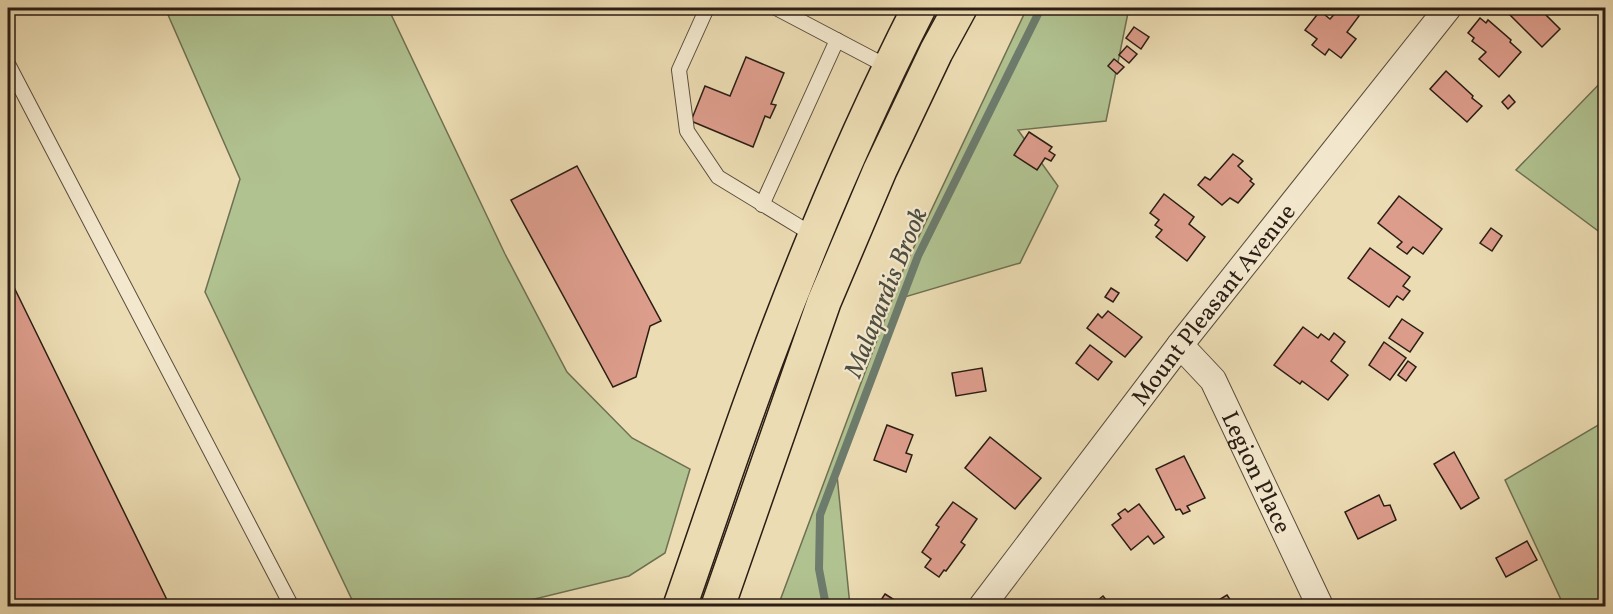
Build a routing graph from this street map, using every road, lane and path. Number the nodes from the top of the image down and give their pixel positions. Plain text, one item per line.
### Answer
1 (707, 8) edge
2 (776, 8) edge
3 (919, 8) edge
4 (960, 8) edge
5 (1448, 8) edge
6 (837, 40) junction
7 (8, 64) edge
8 (890, 68) junction
9 (762, 205) junction
10 (814, 236) junction
11 (1180, 345) junction
12 (294, 606) edge
13 (680, 606) edge
14 (717, 606) edge
15 (982, 606) edge
16 (1320, 606) edge

1 - 9 lane
2 - 6 lane
3 - 8 main road
4 - 14 main road
5 - 11 street, Mount Pleasant Avenue
6 - 8 lane
6 - 9 lane
7 - 12 lane
8 - 10 main road
9 - 10 lane
10 - 13 main road
11 - 15 street, Mount Pleasant Avenue
11 - 16 street, Legion Place

